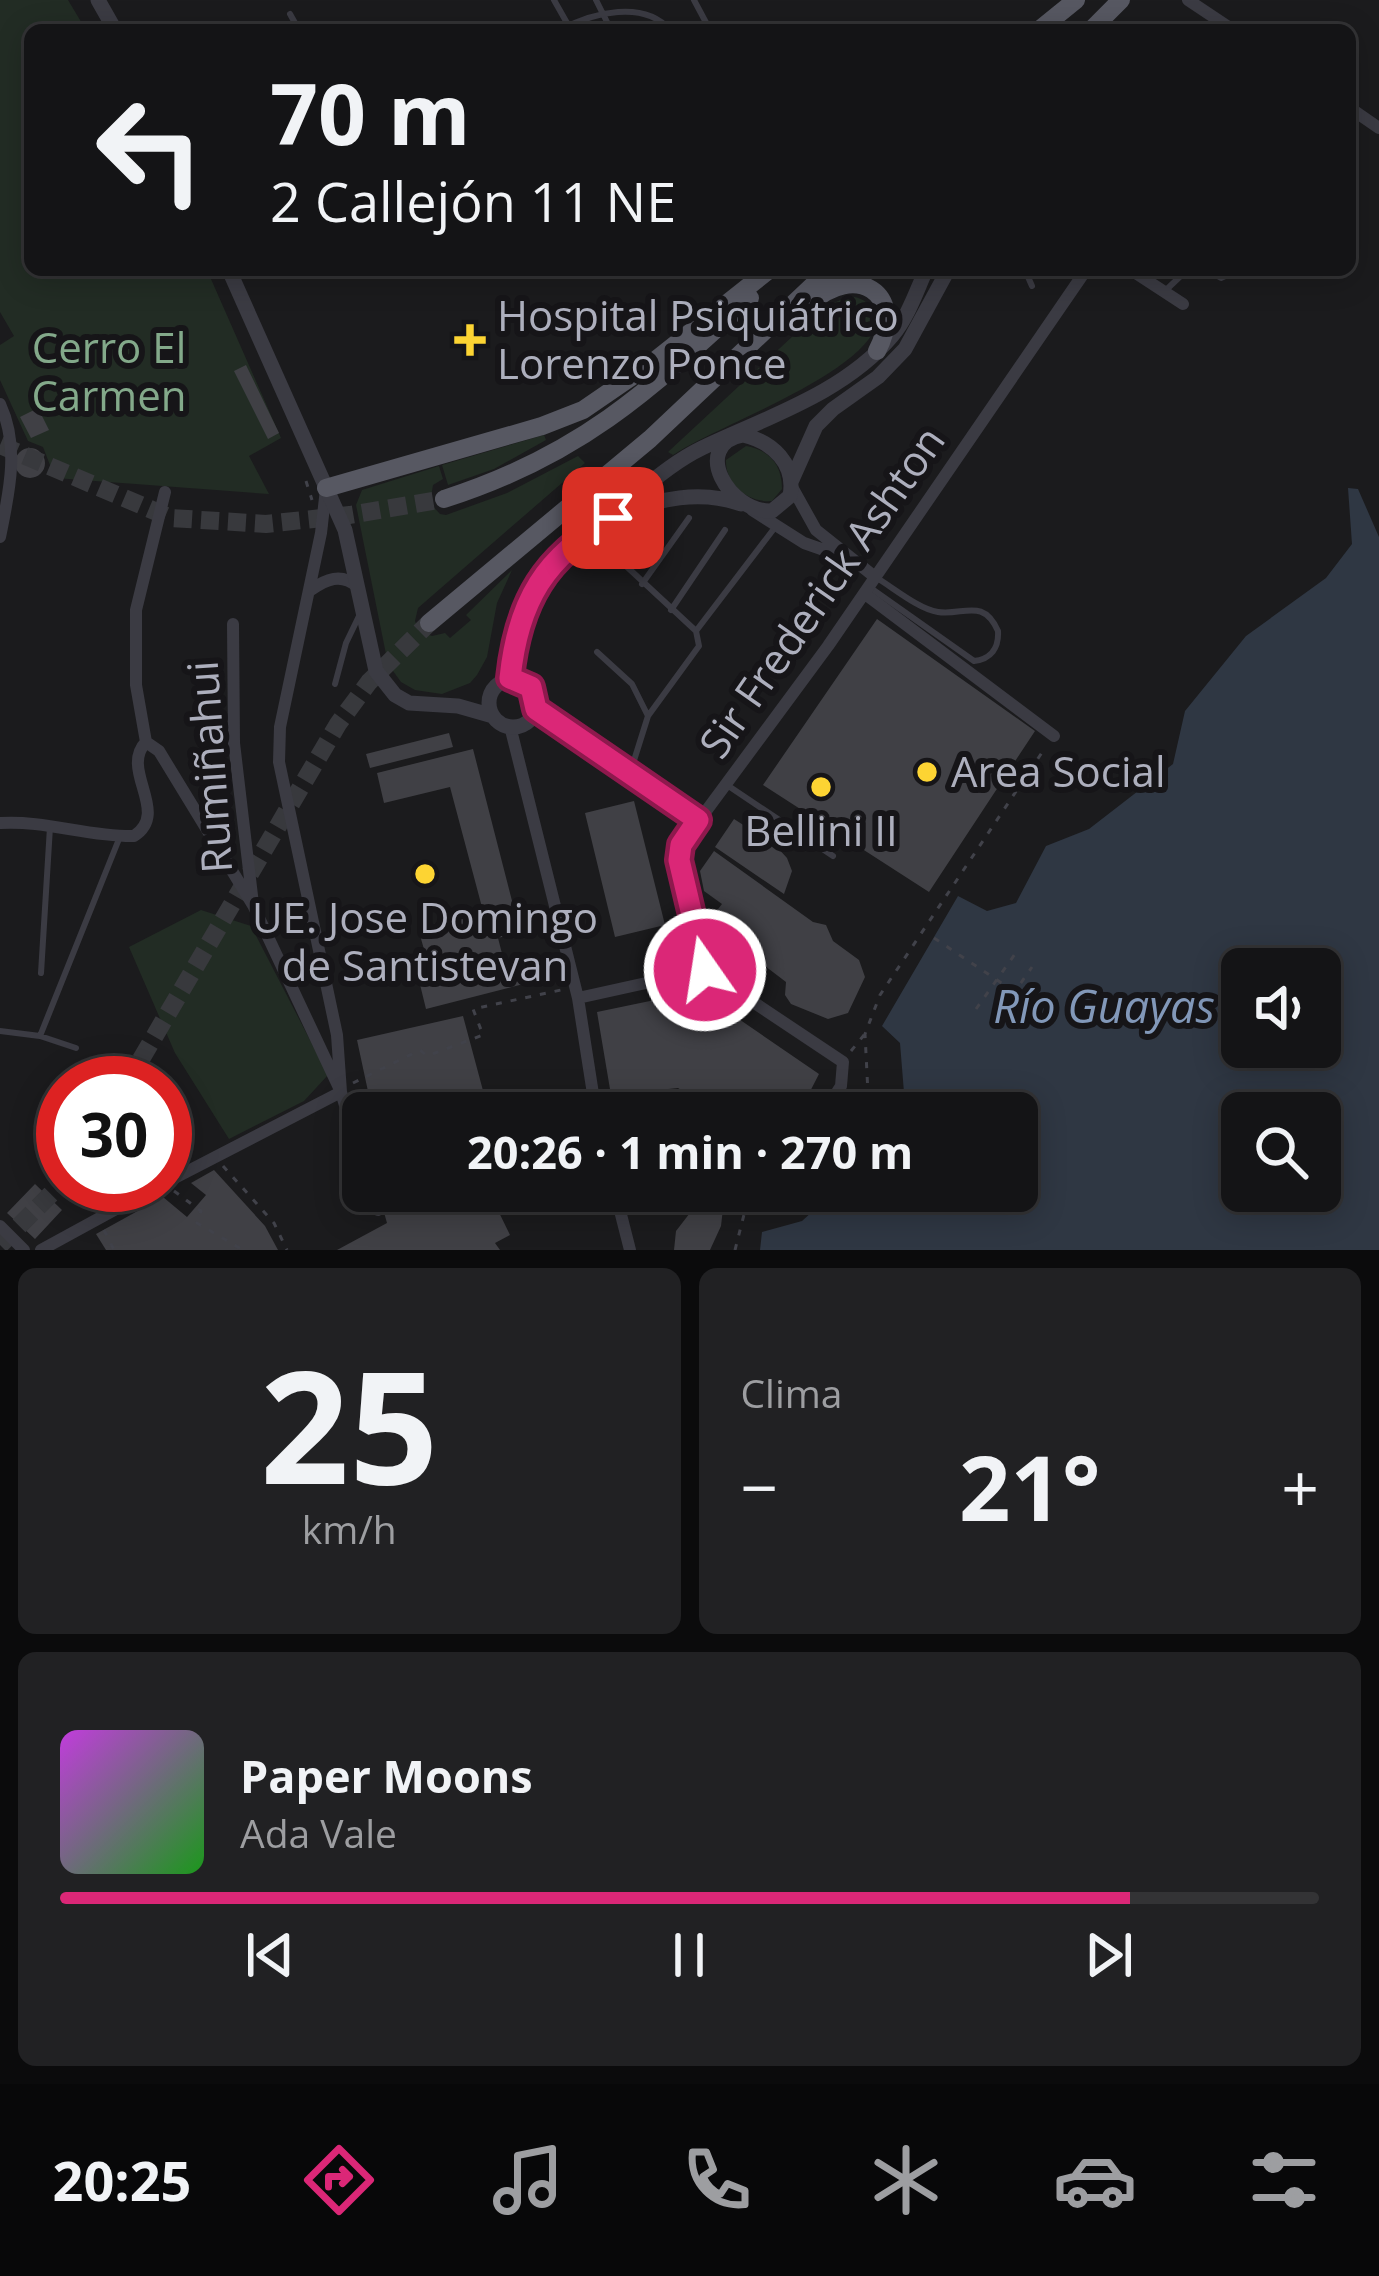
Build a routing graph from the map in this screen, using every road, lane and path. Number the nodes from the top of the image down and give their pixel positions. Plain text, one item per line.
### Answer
1 (598, 0) edge
2 (652, 0) edge
3 (1058, 0) edge
4 (1076, 0) edge
5 (1121, 0) edge
6 (1188, 0) edge
7 (598, 11) junction
8 (652, 11) junction
9 (290, 14) dead end
10 (296, 24) edge
11 (574, 24) edge
12 (607, 24) edge
13 (664, 24) edge
14 (1040, 24) edge
15 (1043, 24) edge
16 (1097, 24) edge
17 (1224, 24) edge
18 (232, 276) edge
19 (761, 276) edge
20 (773, 276) edge
21 (823, 276) edge
22 (923, 276) edge
23 (945, 276) edge
24 (1028, 276) edge
25 (1082, 276) edge
26 (1140, 276) edge
27 (1181, 276) edge
28 (1032, 286) dead end
29 (1164, 292) junction
30 (1183, 304) dead end
31 (751, 343) junction
32 (877, 351) junction
33 (0, 404) edge
34 (734, 436) junction
35 (791, 484) junction
36 (326, 488) junction
37 (165, 492) dead end
38 (444, 499) tunnel mouth
39 (749, 508) junction
40 (689, 518) dead end
41 (636, 522) dead end
42 (776, 526) junction
43 (725, 530) dead end
44 (585, 533) junction
45 (0, 537) edge
46 (850, 560) junction
47 (643, 584) junction
48 (870, 586) junction
49 (360, 590) junction
50 (310, 591) junction
51 (363, 609) junction
52 (671, 610) junction
53 (429, 623) tunnel mouth
54 (233, 624) dead end
55 (696, 631) junction
56 (597, 652) dead end
57 (510, 678) junction
58 (335, 684) dead end
59 (536, 709) junction
60 (493, 716) junction
61 (648, 716) junction
62 (510, 727) junction
63 (1054, 736) joint
64 (146, 742) junction
65 (629, 773) junction
66 (727, 785) junction
67 (698, 820) junction
68 (0, 824) edge
69 (50, 827) junction
70 (120, 837) junction
71 (833, 856) dead end
72 (254, 905) junction
73 (934, 938) dead end
74 (1015, 954) dead end
75 (1032, 967) dead end
76 (705, 970) junction
77 (41, 973) dead end
78 (576, 992) junction
79 (1015, 992) junction
80 (976, 1009) dead end
81 (995, 1020) dead end
82 (0, 1031) edge
83 (865, 1034) junction
84 (40, 1036) junction
85 (76, 1048) dead end
86 (843, 1062) junction
87 (341, 1092) junction
88 (593, 1092) edge
89 (838, 1092) edge
90 (868, 1092) edge
91 (342, 1095) edge
92 (216, 1158) junction
93 (192, 1170) edge
94 (192, 1205) edge
95 (108, 1212) edge
96 (620, 1212) edge
97 (745, 1212) edge
98 (98, 1217) junction
99 (0, 1226) edge
100 (24, 1250) edge
101 (41, 1250) edge
102 (114, 1250) edge
103 (243, 1250) edge
104 (287, 1250) edge
105 (630, 1250) edge
106 (735, 1250) edge

1 - 7 lane
2 - 8 lane
3 - 14 main road
4 - 15 main road
5 - 16 main road
6 - 17 street
7 - 8 lane
7 - 11 lane
7 - 12 lane
8 - 13 lane
9 - 10 lane
18 - 36 street
19 - 36 main road
20 - 38 main road
21 - 31 main road
22 - 32 street
23 - 35 street
24 - 28 lane
25 - 48 street, Sir Frederick Ashton
26 - 29 street
27 - 29 lane
29 - 30 street
31 - 32 main road
31 - 53 main road
32 - 34 street
33 - 45 street
34 - 35 street
34 - 39 street
34 - 44 street
35 - 39 street
35 - 46 street
36 - 49 street
36 - 50 street
37 - 64 street
39 - 42 street
39 - 44 street
40 - 47 lane
41 - 47 lane
42 - 46 street
42 - 55 lane
43 - 52 lane
44 - 57 street
46 - 48 street
47 - 52 lane
48 - 48 lane
48 - 63 street
48 - 66 street, Sir Frederick Ashton
49 - 50 street
49 - 51 street
50 - 87 street
51 - 58 lane
51 - 60 street
52 - 55 lane
54 - 72 street, Rumiñahui
55 - 61 lane
56 - 61 lane
57 - 59 street
57 - 60 street
59 - 62 street
59 - 65 street
60 - 62 street
61 - 65 lane
62 - 78 street
63 - 83 path
64 - 70 street
64 - 72 street
65 - 67 street
66 - 67 street, Sir Frederick Ashton
66 - 71 lane
67 - 76 street, Sir Frederick Ashton
68 - 69 street
69 - 70 street
69 - 77 lane
70 - 84 lane
72 - 87 street
73 - 79 path
74 - 80 path
75 - 79 path
76 - 78 street
76 - 86 street
78 - 87 path
78 - 88 street
79 - 81 path
82 - 84 lane
83 - 86 path
83 - 90 path
84 - 85 lane
86 - 89 street
87 - 91 street
87 - 92 street
92 - 93 street
92 - 104 path
94 - 103 path
95 - 98 street
96 - 105 street
97 - 106 path
98 - 101 street
98 - 102 path
99 - 100 street

